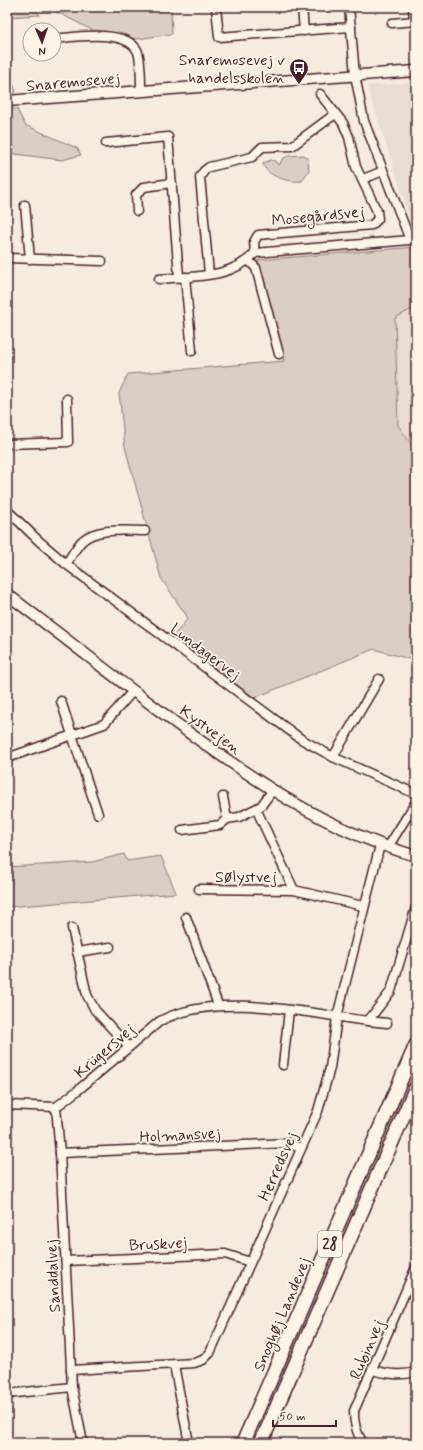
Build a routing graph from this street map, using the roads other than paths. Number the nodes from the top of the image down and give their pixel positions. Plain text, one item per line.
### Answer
1 (216, 7) edge
2 (302, 7) edge
3 (350, 7) edge
4 (413, 7) edge
5 (415, 21) edge
6 (392, 23) dead end
7 (351, 27) junction
8 (304, 31) junction
9 (62, 38) edge
10 (416, 71) edge
11 (355, 75) junction
12 (141, 90) junction
13 (320, 94) dead end
14 (7, 101) edge
15 (335, 114) junction
16 (106, 143) dead end
17 (383, 171) junction
18 (363, 179) junction
19 (172, 183) junction
20 (25, 205) dead end
21 (137, 211) dead end
22 (413, 240) edge
23 (255, 253) junction
24 (7, 258) edge
25 (30, 259) junction
26 (248, 260) junction
27 (102, 261) dead end
28 (209, 274) junction
29 (182, 277) junction
30 (160, 279) dead end
31 (192, 351) dead end
32 (280, 354) dead end
33 (67, 399) dead end
34 (7, 444) edge
35 (7, 512) edge
36 (146, 531) dead end
37 (66, 564) junction
38 (7, 594) edge
39 (379, 678) dead end
40 (133, 691) junction
41 (60, 702) dead end
42 (72, 736) junction
43 (333, 757) junction
44 (7, 758) edge
45 (272, 791) junction
46 (416, 794) edge
47 (223, 797) dead end
48 (416, 802) edge
49 (98, 814) dead end
50 (259, 816) dead end
51 (227, 819) junction
52 (182, 830) dead end
53 (384, 846) junction
54 (416, 856) edge
55 (199, 890) dead end
56 (294, 890) junction
57 (363, 906) junction
58 (416, 907) edge
59 (186, 917) dead end
60 (72, 928) dead end
61 (110, 947) dead end
62 (77, 952) junction
63 (218, 1005) junction
64 (289, 1010) junction
65 (337, 1017) junction
66 (368, 1021) junction
67 (388, 1024) dead end
68 (416, 1045) edge
69 (128, 1046) junction
70 (283, 1065) dead end
71 (416, 1087) edge
72 (7, 1105) edge
73 (56, 1107) junction
74 (300, 1148) junction
75 (60, 1153) junction
76 (66, 1261) junction
77 (250, 1262) junction
78 (416, 1267) edge
79 (174, 1365) junction
80 (71, 1370) junction
81 (372, 1370) junction
82 (416, 1372) edge
83 (72, 1387) junction
84 (7, 1394) edge
85 (82, 1443) edge
86 (189, 1443) edge
87 (243, 1443) edge
88 (261, 1443) edge
89 (363, 1443) edge

1 - 8 street
2 - 8 street
3 - 7 street, Mosegårdsvej
4 - 5 street
5 - 6 street
7 - 8 street
7 - 11 street, Mosegårdsvej
9 - 12 street, Snaremosevej
10 - 11 street, Snaremosevej
11 - 12 street, Snaremosevej
11 - 17 street, Mosegårdsvej
12 - 14 street, Snaremosevej
13 - 15 street, Mosegårdsvej
15 - 18 street, Mosegårdsvej
15 - 28 street
16 - 19 street
17 - 18 street, Mosegårdsvej
17 - 22 street, Mosegårdsvej
18 - 23 street, Mosegårdsvej
19 - 21 street
19 - 29 street
20 - 25 street
22 - 23 street, Mosegårdsvej
23 - 26 street
24 - 25 street
25 - 27 street
26 - 28 street
26 - 32 street
28 - 29 street
29 - 30 street
29 - 31 street
33 - 34 street
35 - 37 street, Lundagervej
36 - 37 street
37 - 43 street, Lundagervej
38 - 40 street, Kystvejen
39 - 43 street
40 - 42 street
40 - 45 street, Kystvejen
41 - 42 street
42 - 44 street
42 - 49 street
43 - 46 street, Lundagervej
45 - 51 street
45 - 53 street, Kystvejen
47 - 51 street
48 - 53 street, Herredsvej
50 - 56 street, Sølystvej
51 - 52 street
53 - 54 street, Kystvejen
53 - 57 street, Herredsvej
55 - 56 street, Sølystvej
56 - 57 street, Sølystvej
57 - 65 street, Herredsvej
58 - 66 street
59 - 63 street
60 - 62 street
61 - 62 street
62 - 69 street
63 - 64 street, Krügersvej
63 - 69 street, Krügersvej
64 - 65 street, Krügersvej
64 - 70 street
65 - 66 street, Krügersvej
65 - 74 street, Herredsvej
66 - 67 street, Krügersvej
68 - 87 main road, Snoghøj Landevej / 28
69 - 73 street, Krügersvej
71 - 88 main road, Snoghøj Landevej / 28
72 - 73 street
73 - 75 street, Sanddalvej
74 - 75 street, Holmansvej
74 - 77 street, Herredsvej
75 - 76 street, Sanddalvej
76 - 77 street, Bruskvej
76 - 80 street, Sanddalvej
77 - 79 street, Herredsvej
78 - 81 street, Rubinvej
79 - 80 street, Herredsvej
79 - 86 street
80 - 83 street, Sanddalvej
81 - 82 street
81 - 89 street, Rubinvej
83 - 84 street
83 - 85 street, Sanddalvej

